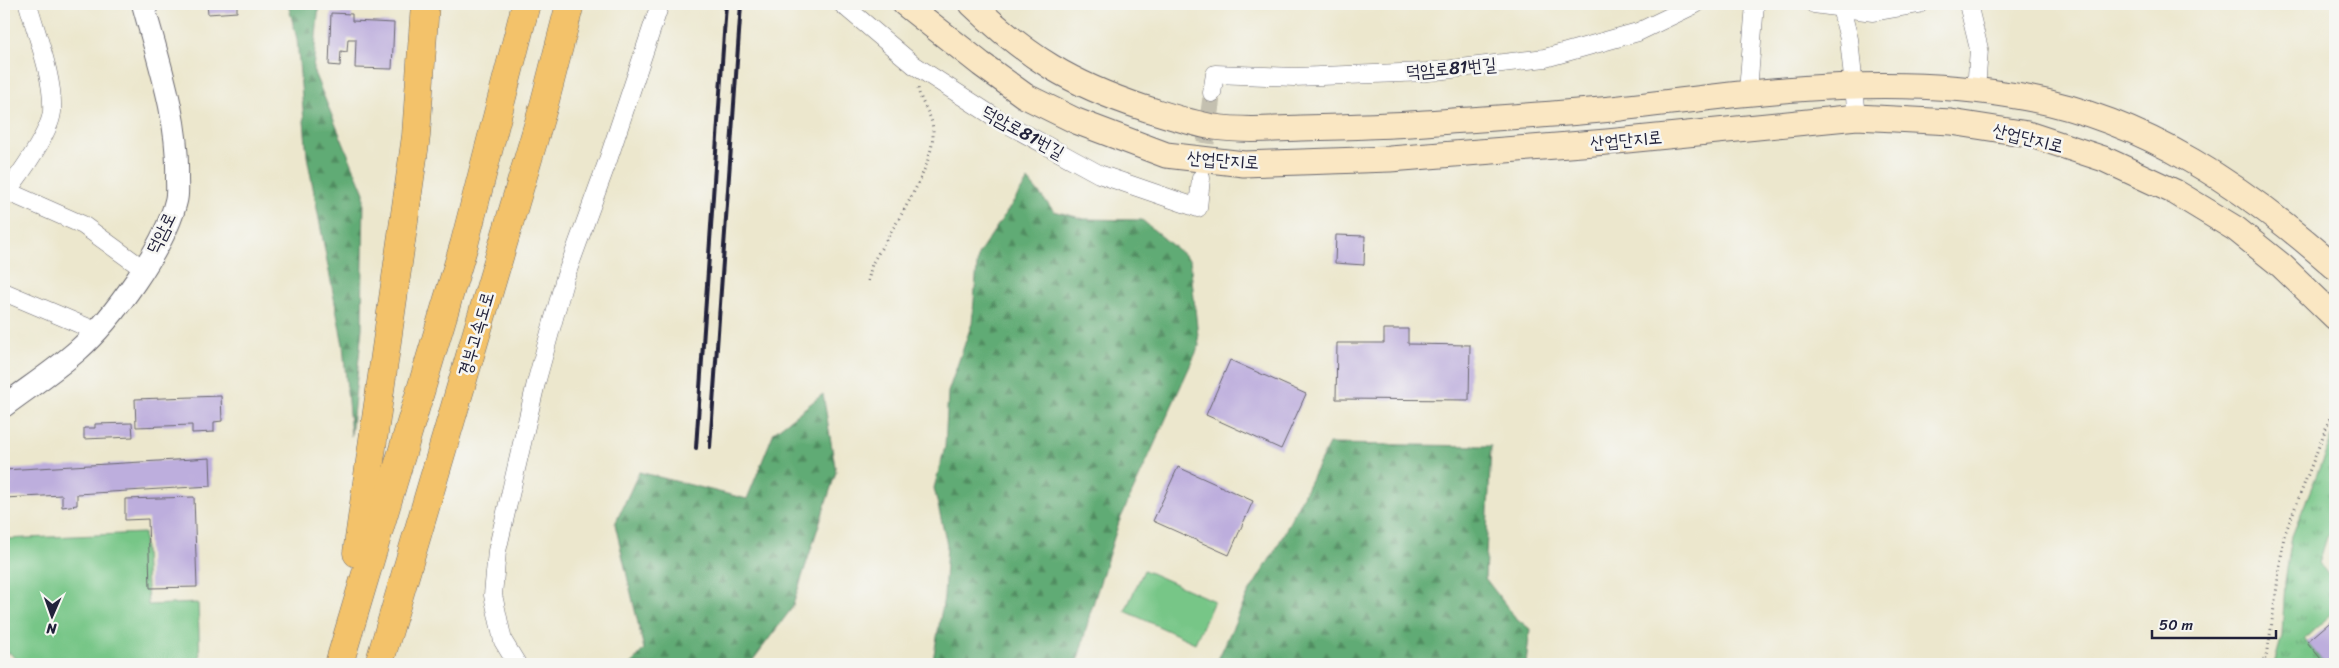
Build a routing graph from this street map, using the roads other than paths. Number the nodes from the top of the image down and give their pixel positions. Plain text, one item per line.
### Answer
1 (28, 4) edge
2 (143, 4) edge
3 (425, 4) edge
4 (526, 4) edge
5 (570, 4) edge
6 (660, 4) edge
7 (842, 4) edge
8 (905, 4) edge
9 (972, 4) edge
10 (1696, 4) edge
11 (1755, 4) edge
12 (1814, 4) edge
13 (1919, 4) edge
14 (1968, 4) edge
15 (1840, 5) edge
16 (1855, 85) junction
17 (1976, 90) junction
18 (1748, 91) junction
19 (1212, 93) tunnel mouth
20 (1857, 117) junction
21 (1201, 178) tunnel mouth
22 (5, 190) edge
23 (2335, 267) edge
24 (142, 268) junction
25 (4, 292) edge
26 (2335, 317) edge
27 (96, 331) junction
28 (4, 406) edge
29 (341, 656) edge
30 (379, 664) edge
31 (517, 664) edge

1 - 22 street
2 - 24 street, 덕암로
3 - 29 highway
4 - 29 highway, 경부고속도로
5 - 30 highway, 경부고속도로
6 - 31 street
7 - 21 street, 덕암로81번길
8 - 20 main road, 산업단지로
9 - 18 main road, 산업단지로
10 - 19 street, 덕암로81번길
11 - 18 street
12 - 15 street
13 - 15 street
14 - 17 street
15 - 16 street
16 - 17 main road, 산업단지로
16 - 18 main road, 산업단지로
16 - 20 street
17 - 23 main road, 산업단지로
20 - 26 main road, 산업단지로
22 - 24 street
24 - 27 street, 덕암로
25 - 27 street
27 - 28 street, 덕암로

